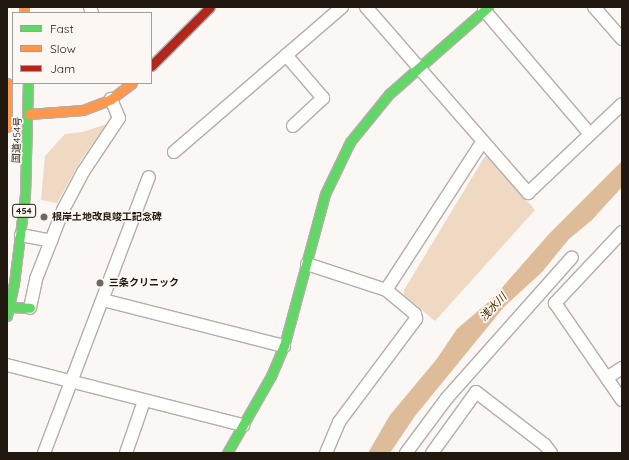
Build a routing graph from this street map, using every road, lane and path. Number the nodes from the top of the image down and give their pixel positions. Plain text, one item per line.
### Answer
1 (210, 7) edge
2 (342, 7) edge
3 (366, 7) edge
4 (594, 7) edge
5 (486, 9) edge
6 (622, 39) edge
7 (286, 55) junction
8 (152, 65) edge
9 (419, 68) junction
10 (7, 83) edge
11 (28, 84) edge
12 (130, 84) edge
13 (114, 92) edge
14 (622, 104) edge
15 (30, 114) junction
16 (293, 126) dead end
17 (7, 127) edge
18 (590, 134) junction
19 (482, 142) junction
20 (174, 152) dead end
21 (149, 177) dead end
22 (622, 232) edge
23 (21, 235) junction
24 (51, 241) junction
25 (572, 257) dead end
26 (307, 264) junction
27 (386, 290) junction
28 (103, 300) junction
29 (30, 308) joint
30 (8, 310) edge
31 (284, 346) junction
32 (7, 365) edge
33 (622, 368) edge
34 (608, 377) junction
35 (72, 381) junction
36 (622, 400) edge
37 (144, 401) junction
38 (243, 425) junction
39 (545, 450) edge
40 (44, 453) edge
41 (126, 453) edge
42 (227, 453) edge
43 (326, 453) edge
44 (406, 453) edge
45 (432, 453) edge

1 - 8 main road
2 - 7 street
3 - 9 street
4 - 6 street
5 - 9 main road
5 - 18 street
7 - 16 street
7 - 20 street
9 - 19 street
9 - 26 main road
10 - 17 main road, 国道454号
11 - 15 main road, 国道454号 / 454
12 - 13 main road
13 - 15 main road
13 - 24 street
14 - 18 street
15 - 23 main road, 国道454号 / 454
18 - 19 street
19 - 27 street
21 - 28 street
22 - 34 street
23 - 24 street
23 - 30 main road, 国道454号 / 454
24 - 29 street
25 - 44 street
26 - 27 street
26 - 31 main road
27 - 43 street
28 - 31 street
28 - 35 street
29 - 30 main road
31 - 38 main road
32 - 35 street
33 - 34 street
34 - 36 street
35 - 37 street
35 - 40 street
37 - 38 street
37 - 41 street
38 - 42 main road
39 - 45 street

